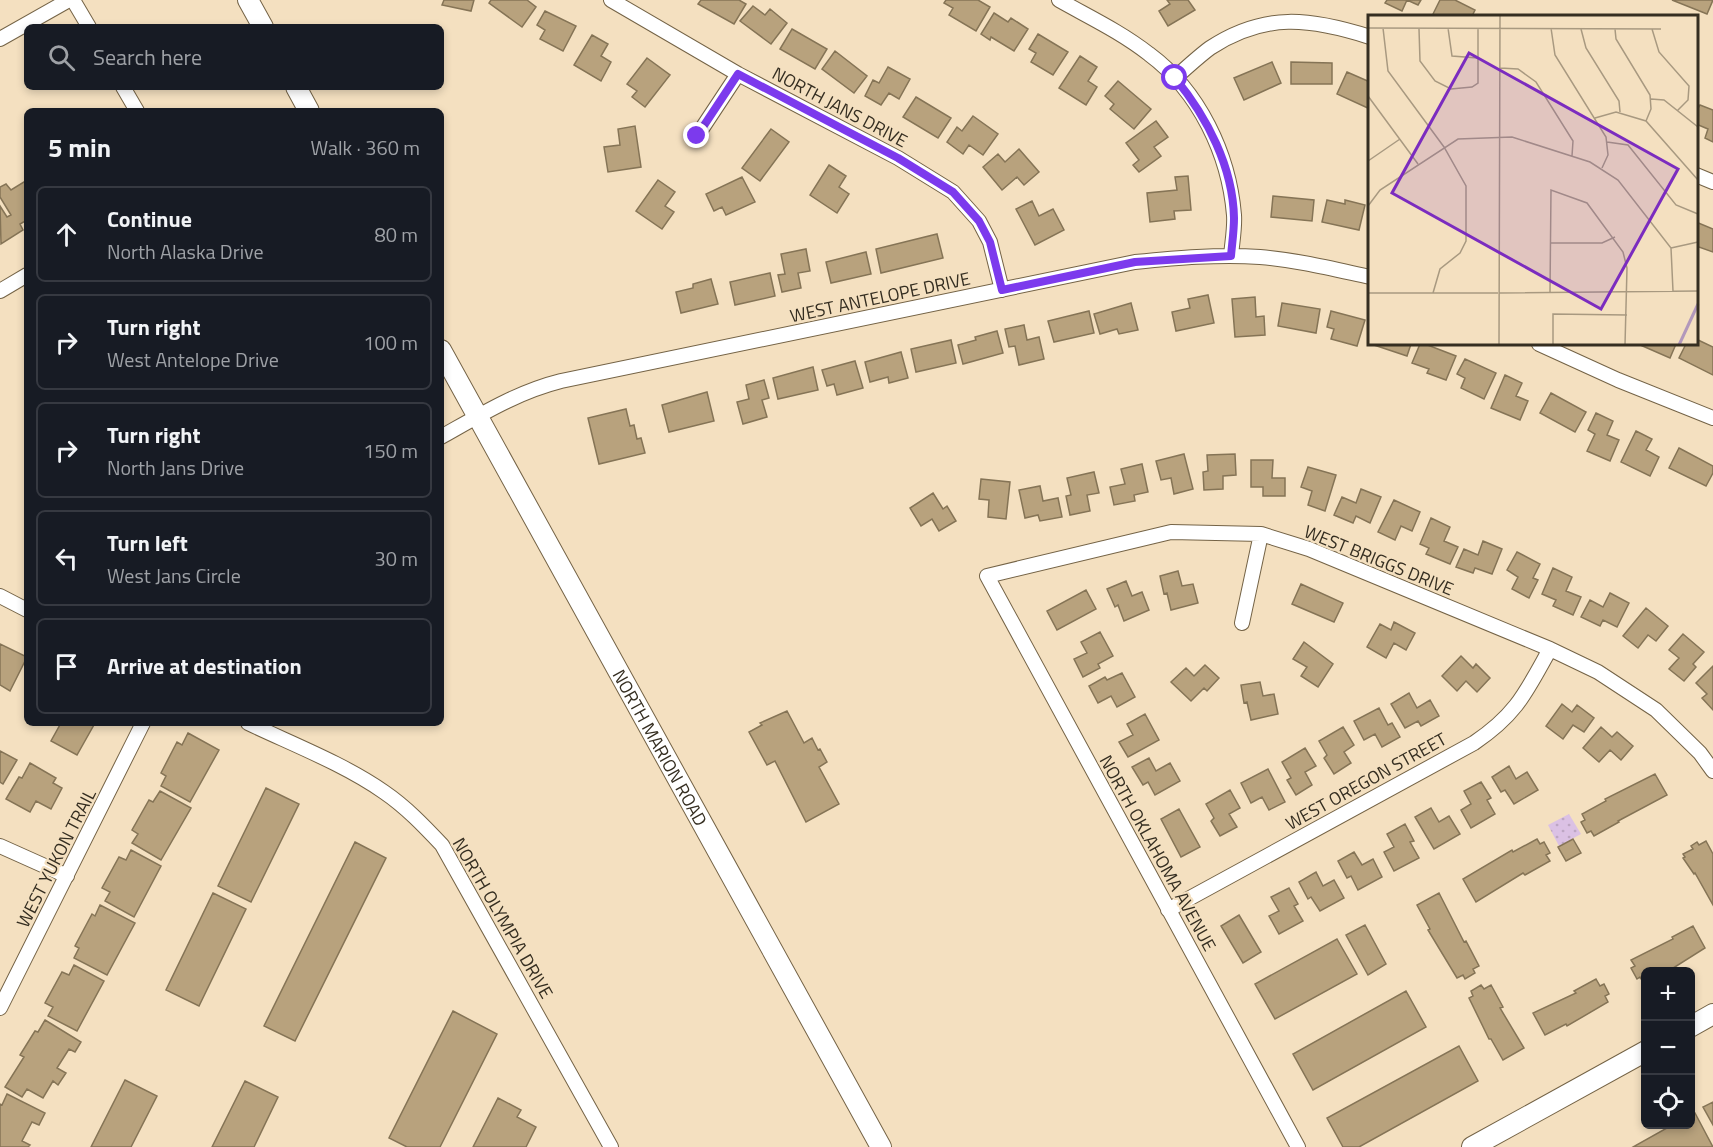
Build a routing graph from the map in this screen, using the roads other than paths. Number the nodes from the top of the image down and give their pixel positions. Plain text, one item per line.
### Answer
1 (71, 0) edge
2 (248, 0) edge
3 (611, 0) edge
4 (1059, 0) edge
5 (27, 24) edge
6 (86, 24) edge
7 (260, 24) edge
8 (24, 26) edge
9 (1368, 37) edge
10 (0, 39) edge
11 (738, 74) junction
12 (1175, 78) junction
13 (125, 90) edge
14 (298, 90) edge
15 (135, 108) edge
16 (307, 108) edge
17 (697, 136) dead end
18 (1698, 176) edge
19 (1713, 182) edge
20 (1231, 256) junction
21 (24, 276) edge
22 (1368, 277) edge
23 (1002, 290) junction
24 (0, 291) edge
25 (1541, 345) edge
26 (444, 355) edge
27 (478, 416) junction
28 (1713, 418) edge
29 (444, 435) edge
30 (1261, 534) junction
31 (987, 576) joint
32 (0, 596) edge
33 (24, 608) edge
34 (1242, 623) dead end
35 (1550, 649) junction
36 (142, 726) edge
37 (254, 726) edge
38 (1713, 771) edge
39 (0, 846) edge
40 (67, 876) junction
41 (1168, 910) junction
42 (0, 1008) edge
43 (1713, 1014) edge
44 (1695, 1024) edge
45 (1641, 1054) edge
46 (611, 1147) edge
47 (881, 1147) edge
48 (1298, 1147) edge
49 (1472, 1147) edge

1 - 5 street
1 - 6 street
2 - 7 main road
3 - 11 street, NORTH JANS DRIVE
4 - 12 street
8 - 10 street
9 - 12 street
11 - 17 street
11 - 23 street, NORTH JANS DRIVE
12 - 20 street
13 - 15 street
14 - 16 main road
18 - 19 street
20 - 22 street, WEST ANTELOPE DRIVE
20 - 23 street, WEST ANTELOPE DRIVE
21 - 24 street
23 - 27 street, WEST ANTELOPE DRIVE
25 - 28 street
26 - 27 main road, NORTH MARION ROAD
27 - 29 street
27 - 47 main road, NORTH MARION ROAD
30 - 31 street, WEST BRIGGS DRIVE
30 - 34 street
30 - 35 street, WEST BRIGGS DRIVE
31 - 41 street, NORTH OKLAHOMA AVENUE
32 - 33 street
35 - 38 street, WEST BRIGGS DRIVE
35 - 41 street, WEST OREGON STREET
36 - 40 street, WEST YUKON TRAIL
37 - 46 street, NORTH OLYMPIA DRIVE
39 - 40 street
40 - 42 street, WEST YUKON TRAIL
41 - 48 street, NORTH OKLAHOMA AVENUE
43 - 44 main road
45 - 49 main road

